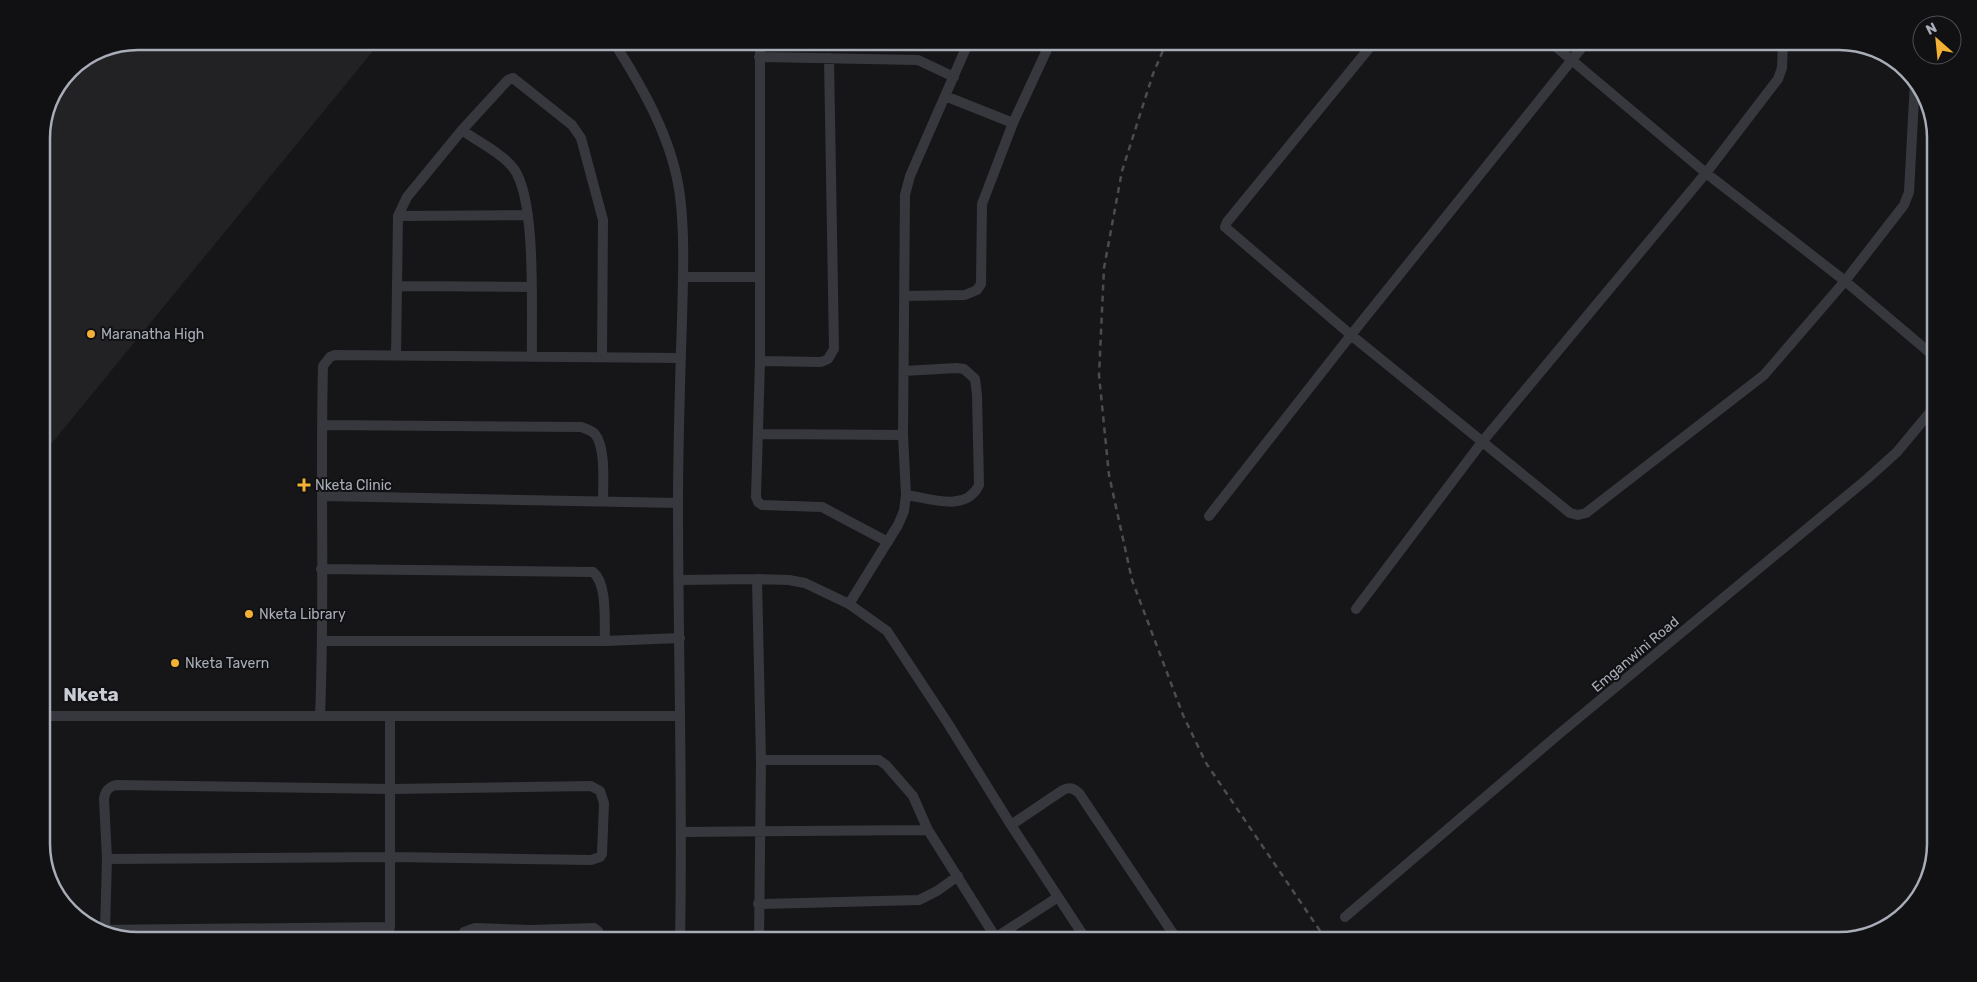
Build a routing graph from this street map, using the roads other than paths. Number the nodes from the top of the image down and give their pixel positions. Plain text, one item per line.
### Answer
1 (618, 50) edge
2 (759, 50) edge
3 (965, 50) edge
4 (1047, 50) edge
5 (1368, 50) edge
6 (1560, 50) edge
7 (1580, 50) edge
8 (1783, 50) edge
9 (759, 57) junction
10 (829, 58) junction
11 (1572, 60) junction
12 (954, 77) junction
13 (1914, 93) edge
14 (945, 96) junction
15 (1013, 123) junction
16 (462, 130) junction
17 (1706, 172) junction
18 (528, 215) junction
19 (398, 216) junction
20 (683, 277) junction
21 (760, 278) junction
22 (1845, 281) junction
23 (398, 286) junction
24 (531, 287) junction
25 (905, 296) junction
26 (1350, 335) junction
27 (1927, 350) edge
28 (396, 356) junction
29 (532, 357) junction
30 (602, 357) junction
31 (681, 358) junction
32 (760, 361) junction
33 (904, 370) junction
34 (1927, 417) edge
35 (322, 425) junction
36 (759, 434) junction
37 (903, 435) junction
38 (1482, 442) junction
39 (906, 494) junction
40 (322, 496) junction
41 (603, 501) junction
42 (678, 503) junction
43 (1209, 516) dead end
44 (888, 542) junction
45 (321, 569) junction
46 (757, 579) junction
47 (679, 580) junction
48 (849, 604) junction
49 (1356, 609) dead end
50 (680, 638) junction
51 (323, 641) junction
52 (605, 641) junction
53 (50, 716) edge
54 (320, 716) junction
55 (390, 716) junction
56 (680, 716) junction
57 (761, 760) junction
58 (391, 789) junction
59 (1011, 825) junction
60 (928, 830) junction
61 (682, 832) junction
62 (760, 832) junction
63 (390, 857) junction
64 (107, 859) junction
65 (958, 876) junction
66 (1058, 897) junction
67 (758, 904) junction
68 (1345, 917) dead end
69 (105, 925) edge
70 (390, 927) junction
71 (120, 930) edge
72 (530, 930) joint
73 (388, 932) edge
74 (464, 932) edge
75 (598, 932) edge
76 (680, 932) edge
77 (759, 932) edge
78 (989, 932) edge
79 (1004, 932) edge
80 (1081, 932) edge
81 (1172, 932) edge

1 - 20 street
2 - 9 street
3 - 12 street
4 - 15 street
5 - 26 street
6 - 11 street
7 - 11 street
8 - 17 street
9 - 10 street
9 - 21 street
10 - 12 street
10 - 32 street
11 - 17 street
11 - 26 street
12 - 14 street
13 - 22 street
14 - 15 street
14 - 25 street
15 - 25 street
16 - 18 street
16 - 19 street
16 - 30 street
17 - 22 street
17 - 38 street
18 - 19 street
18 - 24 street
19 - 23 street
20 - 21 street
20 - 31 street
21 - 32 street
22 - 27 street
22 - 38 street
23 - 24 street
23 - 28 street
24 - 29 street
25 - 33 street
26 - 38 street
26 - 43 street
28 - 29 street
28 - 35 street
29 - 30 street
30 - 31 street
31 - 42 street
32 - 36 street
33 - 37 street
33 - 39 street
34 - 68 street, Emganwini Road
35 - 40 street
35 - 41 street
36 - 37 street
36 - 44 street
37 - 39 street
38 - 49 street
39 - 44 street
40 - 41 street
40 - 45 street
41 - 42 street
42 - 47 street
44 - 48 street
45 - 51 street
45 - 52 street
46 - 47 street
46 - 48 street
46 - 57 street
47 - 50 street
48 - 59 street
50 - 52 street
50 - 56 street
51 - 52 street
51 - 54 street
53 - 54 street
54 - 55 street
55 - 56 street
55 - 58 street
56 - 61 street
57 - 60 street
57 - 62 street
58 - 63 street
58 - 63 street
58 - 64 street
59 - 66 street
59 - 81 street
60 - 62 street
60 - 65 street
61 - 62 street
61 - 76 street
62 - 67 street
63 - 64 street
63 - 70 street
64 - 69 street
65 - 67 street
65 - 78 street
66 - 79 street
66 - 80 street
67 - 77 street
70 - 71 street
70 - 73 street
72 - 74 street
72 - 75 street

